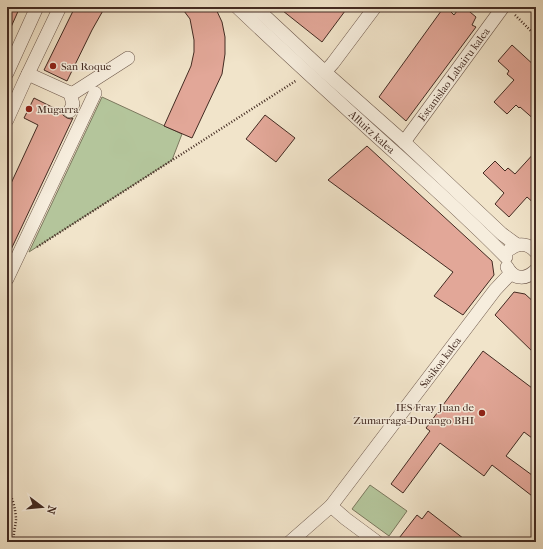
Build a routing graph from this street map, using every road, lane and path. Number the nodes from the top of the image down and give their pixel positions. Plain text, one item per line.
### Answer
1 (37, 7) edge
2 (60, 7) edge
3 (237, 7) edge
4 (255, 7) edge
5 (375, 7) edge
6 (503, 7) edge
7 (515, 15) dead end
8 (536, 36) edge
9 (128, 58) dead end
10 (7, 72) edge
11 (325, 72) junction
12 (27, 77) junction
13 (299, 79) dead end
14 (70, 92) junction
15 (95, 93) dead end
16 (70, 111) dead end
17 (7, 120) edge
18 (404, 142) junction
19 (517, 245) junction
20 (36, 248) dead end
21 (536, 252) edge
22 (506, 257) junction
23 (511, 273) junction
24 (535, 273) edge
25 (7, 279) edge
26 (7, 490) edge
27 (331, 506) junction
28 (14, 542) edge
29 (290, 542) edge
30 (377, 542) edge

1 - 10 street
2 - 12 street
3 - 22 street, Alluitz kalea
4 - 11 street, Alluitz kalea
5 - 11 street
6 - 18 street, Estanislao Labairu kalea
7 - 8 path
9 - 14 street
10 - 12 street
11 - 18 street, Alluitz kalea
12 - 14 street
12 - 17 street
13 - 20 path
14 - 16 street
15 - 25 street
18 - 19 street, Alluitz kalea
19 - 21 street, Alluitz kalea
19 - 22 street
22 - 23 street
23 - 24 street
23 - 27 street, Sasikoa kalea
26 - 28 path
27 - 29 street, Sasikoa kalea
27 - 30 street

